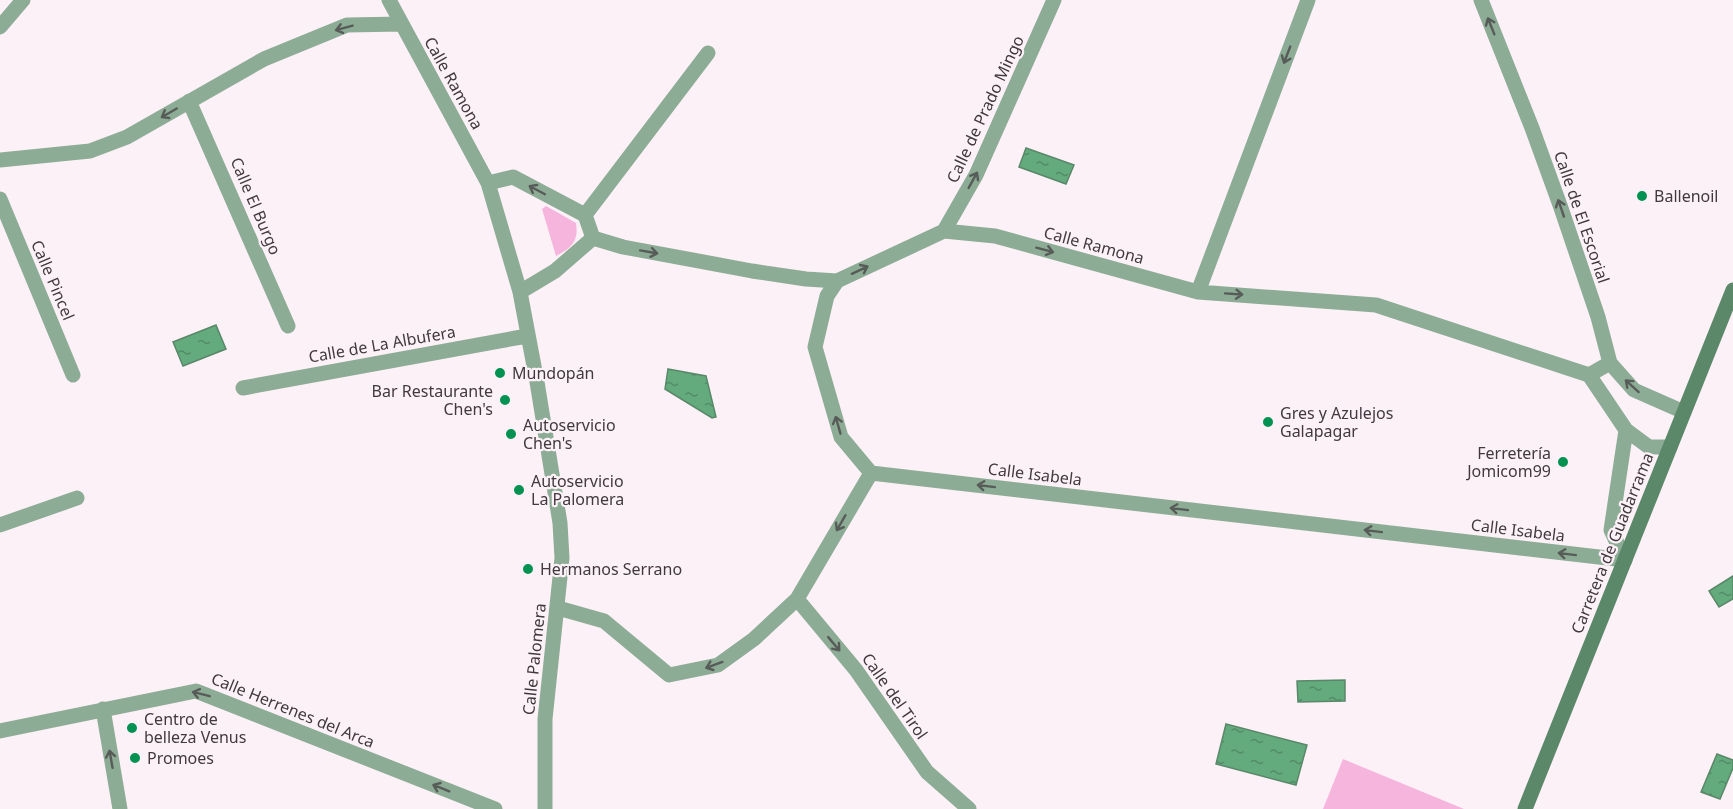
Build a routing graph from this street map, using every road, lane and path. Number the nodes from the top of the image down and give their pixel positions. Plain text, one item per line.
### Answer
1 (23, 0) edge
2 (389, 0) edge
3 (1054, 0) edge
4 (1308, 0) edge
5 (1481, 0) edge
6 (402, 24) junction
7 (0, 27) edge
8 (708, 53) dead end
9 (189, 101) junction
10 (0, 160) edge
11 (488, 183) junction
12 (0, 199) edge
13 (585, 215) junction
14 (944, 231) junction
15 (592, 238) junction
16 (837, 280) junction
17 (1733, 290) edge
18 (1198, 291) junction
19 (520, 292) junction
20 (288, 327) dead end
21 (527, 336) junction
22 (1610, 363) junction
23 (73, 375) dead end
24 (1589, 375) junction
25 (243, 388) dead end
26 (1684, 412) junction
27 (1626, 430) junction
28 (1670, 447) junction
29 (871, 472) junction
30 (77, 498) dead end
31 (0, 525) edge
32 (1625, 560) junction
33 (797, 599) junction
34 (558, 608) junction
35 (103, 709) junction
36 (0, 730) edge
37 (120, 809) edge
38 (495, 809) edge
39 (545, 809) edge
40 (969, 809) edge
41 (1525, 809) edge

1 - 7 street
2 - 6 street, Calle Ramona
14 -> 3 street, Calle de Prado Mingo
4 -> 18 street
22 -> 5 street, Calle de El Escorial
6 -> 9 street
6 - 11 street, Calle Ramona
8 - 13 street
9 -> 10 street
9 - 20 street, Calle El Burgo
13 -> 11 street
11 - 19 street, Calle Ramona
12 - 23 street, Calle Pincel
13 - 15 street
16 -> 14 street
14 -> 18 street, Calle Ramona
15 -> 16 street
15 - 19 street
29 -> 16 street
17 - 26 main road, Carretera de Guadarrama
18 -> 24 street, Calle Ramona
19 - 21 street, Calle Ramona
21 - 25 street, Calle de La Albufera
21 - 34 street, Calle Palomera
22 - 24 street
26 -> 22 street, Calle de El Escorial
24 - 27 street
26 - 28 main road, Carretera de Guadarrama
27 - 28 street
27 - 32 street
28 - 32 main road, Carretera de Guadarrama
32 -> 29 street, Calle Isabela
29 -> 33 street
30 - 31 street
32 - 41 main road, Carretera de Guadarrama
33 -> 34 street
33 -> 40 street, Calle del Tirol
34 - 39 street, Calle Palomera
35 - 36 street, Calle Herrenes del Arca
37 -> 35 street
38 -> 35 street, Calle Herrenes del Arca

